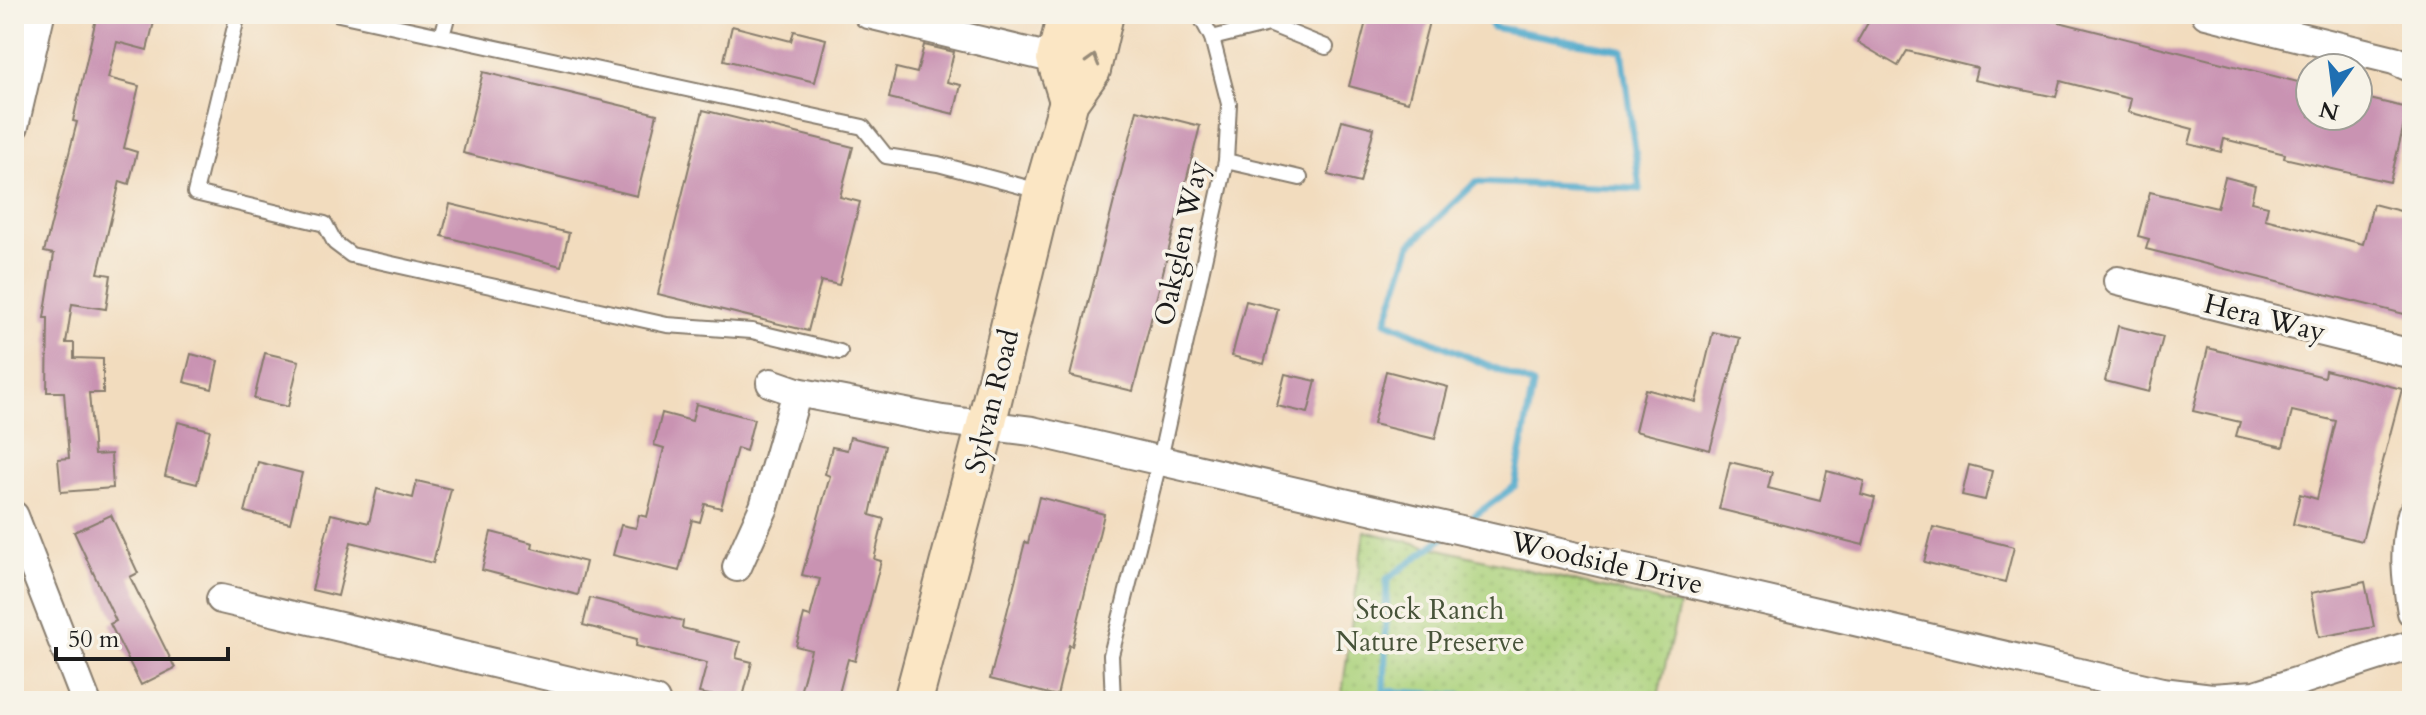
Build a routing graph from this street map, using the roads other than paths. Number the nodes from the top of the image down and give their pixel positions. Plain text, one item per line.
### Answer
1 (40, 14) edge
2 (238, 14) edge
3 (339, 14) edge
4 (448, 14) edge
5 (868, 14) edge
6 (1067, 14) edge
7 (1104, 14) edge
8 (1199, 14) edge
9 (2206, 14) edge
10 (2264, 21) edge
11 (442, 36) junction
12 (1212, 38) junction
13 (1326, 47) dead end
14 (1056, 59) junction
15 (2412, 68) edge
16 (1069, 101) junction
17 (14, 126) edge
18 (1226, 161) junction
19 (1300, 178) dead end
20 (1043, 192) junction
21 (2118, 281) dead end
22 (840, 352) dead end
23 (2412, 354) edge
24 (986, 425) junction
25 (1160, 459) junction
26 (2412, 514) edge
27 (14, 516) edge
28 (737, 567) dead end
29 (221, 599) dead end
30 (2412, 612) edge
31 (2412, 645) edge
32 (86, 701) edge
33 (655, 701) edge
34 (913, 701) edge
35 (1113, 701) edge

1 - 17 street
2 - 22 lane
3 - 11 lane
4 - 11 lane
5 - 14 street
6 - 14 main road
16 -> 7 main road, Sylvan Road
8 - 12 lane, Oakglen Way
9 - 10 street
10 - 15 street
11 - 20 lane
12 - 13 lane
12 - 18 lane, Oakglen Way
14 - 16 main road
16 - 20 main road, Sylvan Road
18 - 19 lane
18 - 25 lane, Oakglen Way
20 - 24 main road, Sylvan Road
21 - 23 street, Hera Way
24 - 25 street, Woodside Drive
24 - 28 street, Woodside Drive
24 - 34 main road, Sylvan Road
25 - 31 street, Woodside Drive
25 - 35 lane, Oakglen Way
26 - 30 street
27 - 32 street
29 - 33 street

